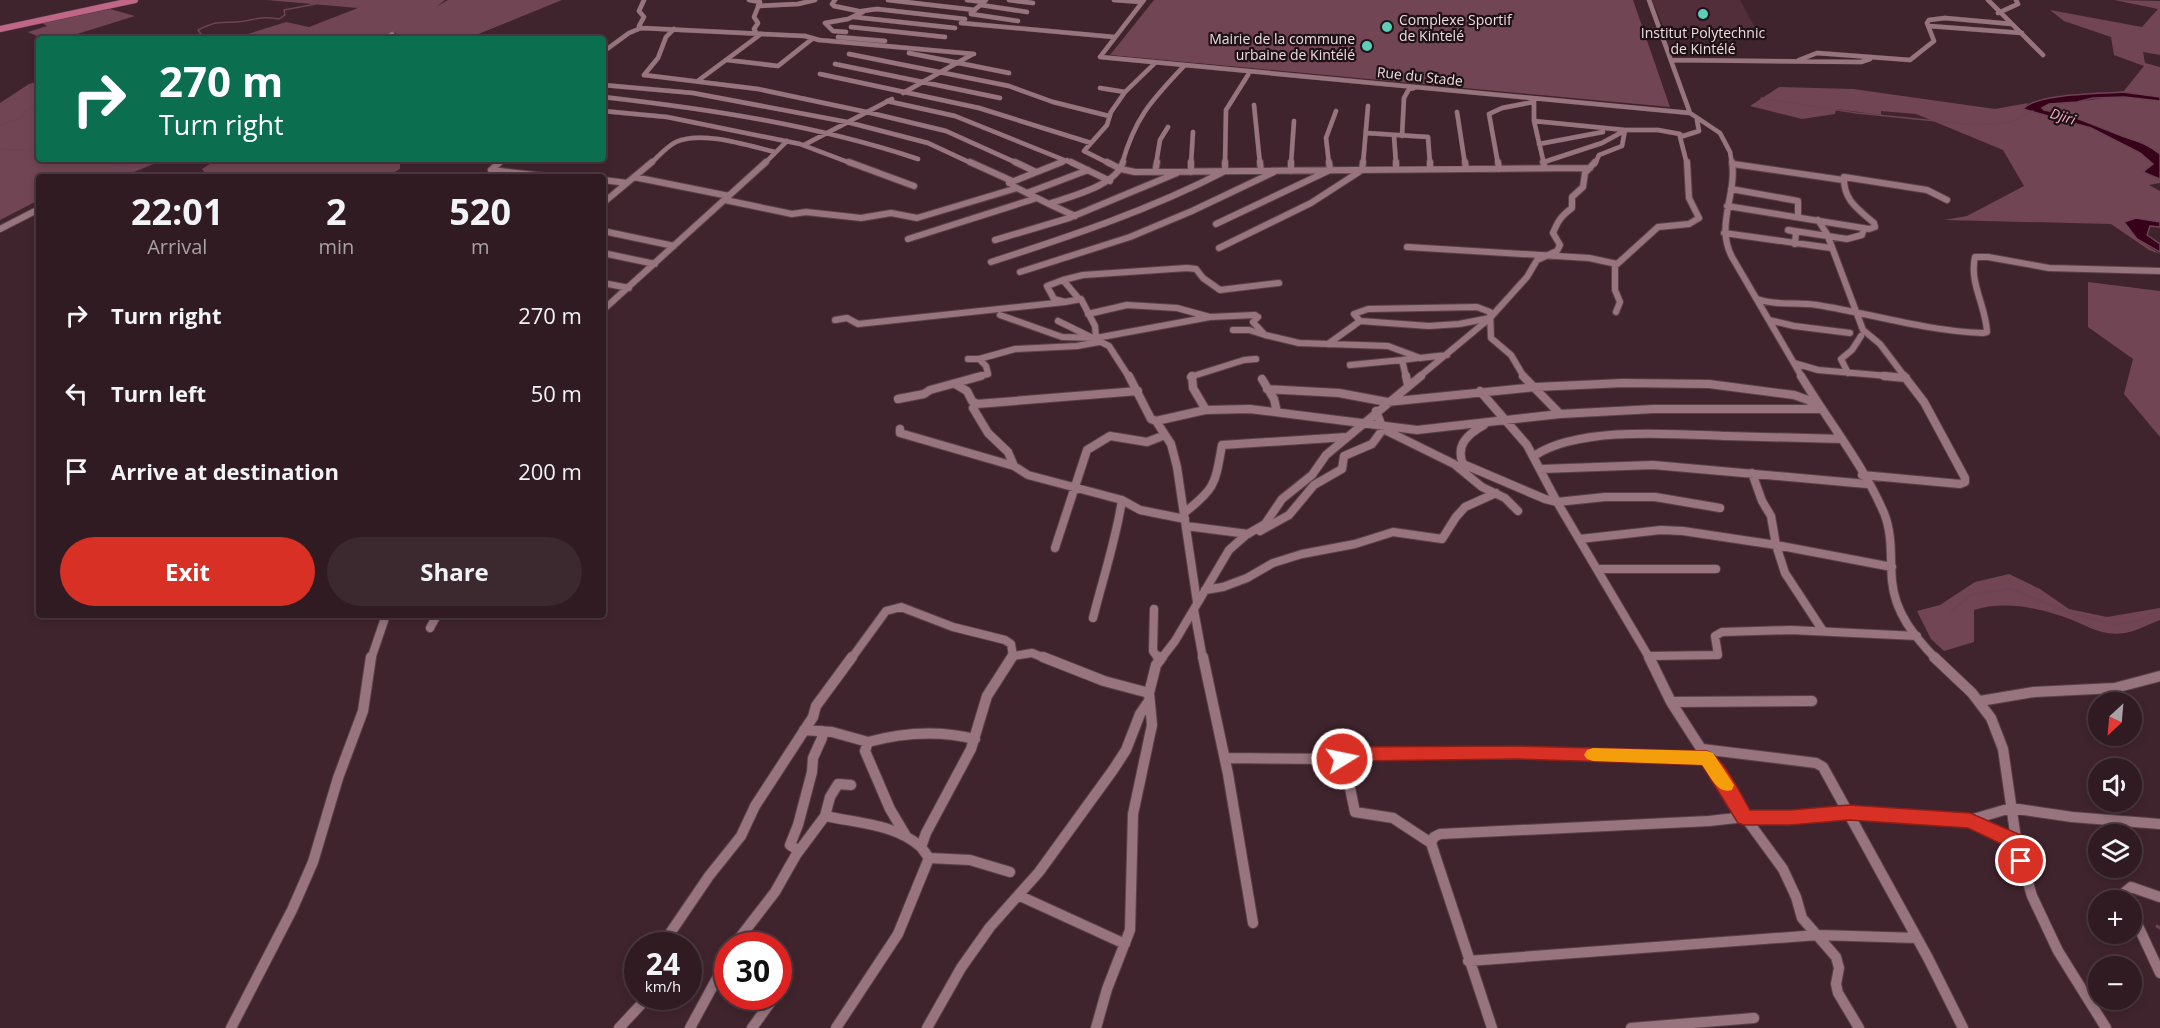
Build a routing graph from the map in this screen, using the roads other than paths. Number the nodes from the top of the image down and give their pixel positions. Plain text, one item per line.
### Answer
1 (135, 0) edge
2 (644, 0) edge
3 (749, 0) edge
4 (815, 0) edge
5 (888, 0) edge
6 (967, 0) edge
7 (1010, 0) edge
8 (1114, 0) edge
9 (1649, 0) edge
10 (1980, 0) edge
11 (1988, 0) edge
12 (2016, 0) edge
13 (833, 1) edge
14 (1143, 1) edge
15 (984, 2) edge
16 (1033, 3) dead end
17 (758, 6) junction
18 (862, 11) junction
19 (973, 12) junction
20 (1027, 12) dead end
21 (1998, 13) junction
22 (854, 17) junction
23 (963, 21) junction
24 (1018, 21) dead end
25 (2012, 24) junction
26 (1929, 26) junction
27 (851, 27) dead end
28 (643, 28) junction
29 (955, 28) junction
30 (0, 29) edge
31 (674, 29) junction
32 (2022, 33) junction
33 (392, 34) dead end
34 (759, 34) junction
35 (389, 36) edge
36 (805, 36) junction
37 (848, 37) junction
38 (945, 37) junction
39 (1114, 37) junction
40 (812, 39) junction
41 (898, 48) junction
42 (931, 49) junction
43 (606, 50) edge
44 (849, 54) dead end
45 (2043, 55) dead end
46 (727, 60) junction
47 (1671, 60) junction
48 (959, 62) junction
49 (1155, 63) junction
50 (835, 64) dead end
51 (1184, 66) junction
52 (942, 72) junction
53 (1009, 73) dead end
54 (820, 74) dead end
55 (1248, 75) dead end
56 (701, 80) junction
57 (924, 82) junction
58 (606, 87) edge
59 (1100, 88) dead end
60 (1419, 88) junction
61 (679, 91) junction
62 (905, 92) junction
63 (1125, 92) junction
64 (606, 97) edge
65 (1000, 98) dead end
66 (1534, 100) junction
67 (887, 101) junction
68 (1254, 105) dead end
69 (681, 106) junction
70 (1368, 106) dead end
71 (606, 111) edge
72 (1336, 111) dead end
73 (867, 112) junction
74 (1457, 112) dead end
75 (1690, 113) junction
76 (1109, 116) junction
77 (667, 117) junction
78 (1697, 120) junction
79 (1294, 121) dead end
80 (1534, 121) junction
81 (847, 122) junction
82 (1168, 127) dead end
83 (1624, 131) junction
84 (1193, 132) dead end
85 (1366, 133) junction
86 (826, 134) junction
87 (1680, 134) dead end
88 (1394, 135) junction
89 (1402, 136) junction
90 (787, 141) junction
91 (1091, 143) junction
92 (1539, 144) junction
93 (804, 146) junction
94 (775, 152) junction
95 (918, 159) dead end
96 (1067, 160) junction
97 (500, 162) edge
98 (1733, 164) junction
99 (1544, 165) junction
100 (1590, 168) junction
101 (1121, 169) junction
102 (1396, 169) junction
103 (1430, 169) junction
104 (1466, 169) junction
105 (1499, 169) junction
106 (1088, 170) junction
107 (1330, 170) junction
108 (1362, 170) junction
109 (1191, 171) junction
110 (1225, 171) junction
111 (1261, 171) junction
112 (1277, 171) junction
113 (1292, 171) junction
114 (1036, 172) junction
115 (1155, 172) junction
116 (1181, 172) junction
117 (527, 174) edge
118 (634, 177) junction
119 (606, 180) edge
120 (1843, 180) junction
121 (1012, 181) junction
122 (1110, 181) junction
123 (627, 183) junction
124 (914, 186) dead end
125 (1017, 188) junction
126 (1731, 189) junction
127 (1027, 193) junction
128 (727, 198) junction
129 (1037, 198) junction
130 (606, 200) edge
131 (1947, 200) dead end
132 (1049, 204) junction
133 (1727, 206) junction
134 (36, 211) edge
135 (1075, 216) junction
136 (1798, 216) junction
137 (1818, 220) junction
138 (1216, 225) dead end
139 (1864, 228) junction
140 (0, 229) edge
141 (606, 232) edge
142 (1724, 233) junction
143 (1827, 234) junction
144 (908, 239) dead end
145 (995, 240) dead end
146 (1795, 244) junction
147 (674, 246) junction
148 (1407, 246) dead end
149 (1219, 248) dead end
150 (1832, 248) junction
151 (606, 254) edge
152 (1542, 257) junction
153 (991, 262) dead end
154 (655, 264) junction
155 (1617, 264) junction
156 (2160, 271) edge
157 (1020, 272) dead end
158 (1063, 280) junction
159 (1279, 283) dead end
160 (606, 284) edge
161 (629, 288) junction
162 (1078, 299) junction
163 (1757, 299) junction
164 (1065, 302) junction
165 (606, 307) edge
166 (1616, 312) dead end
167 (1858, 313) junction
168 (1088, 314) junction
169 (1000, 315) dead end
170 (1210, 317) junction
171 (1490, 318) junction
172 (835, 320) dead end
173 (1768, 320) junction
174 (1058, 321) dead end
175 (1359, 321) junction
176 (1233, 330) dead end
177 (1850, 333) dead end
178 (1265, 335) junction
179 (1861, 336) dead end
180 (1096, 338) junction
181 (1105, 343) junction
182 (1328, 345) junction
183 (1447, 355) junction
184 (1420, 358) junction
185 (968, 359) dead end
186 (979, 359) junction
187 (1256, 359) dead end
188 (1402, 360) junction
189 (1794, 363) junction
190 (1435, 364) junction
191 (1350, 365) dead end
192 (1848, 372) junction
193 (1906, 378) junction
194 (1262, 380) dead end
195 (955, 384) junction
196 (1408, 385) junction
197 (1536, 387) junction
198 (1267, 389) junction
199 (1137, 390) junction
200 (1480, 391) junction
201 (898, 399) dead end
202 (1387, 402) junction
203 (977, 404) junction
204 (1206, 410) junction
205 (1822, 410) junction
206 (1376, 411) junction
207 (1277, 412) junction
208 (1560, 414) junction
209 (1506, 420) junction
210 (1494, 421) junction
211 (1366, 423) junction
212 (1162, 426) junction
213 (1381, 427) junction
214 (900, 429) dead end
215 (1417, 429) junction
216 (1347, 437) junction
217 (1397, 437) junction
218 (1842, 439) junction
219 (1534, 456) junction
220 (1014, 466) junction
221 (1541, 469) junction
222 (1752, 473) junction
223 (1864, 479) junction
224 (1074, 486) junction
225 (1496, 493) junction
226 (1122, 500) junction
227 (1557, 502) junction
228 (1720, 508) dead end
229 (1518, 511) dead end
230 (1185, 519) junction
231 (1246, 535) junction
232 (1580, 539) junction
233 (1776, 545) junction
234 (1055, 548) dead end
235 (1892, 567) junction
236 (1599, 569) junction
237 (1716, 570) dead end
238 (1205, 590) junction
239 (1195, 606) junction
240 (1154, 609) dead end
241 (385, 618) edge
242 (435, 618) edge
243 (1093, 618) dead end
244 (430, 628) dead end
245 (1823, 631) junction
246 (1917, 636) junction
247 (1013, 656) junction
248 (1649, 656) junction
249 (1160, 660) junction
250 (2160, 676) edge
251 (1149, 697) junction
252 (1812, 701) dead end
253 (1671, 702) junction
254 (1980, 702) junction
255 (804, 730) junction
256 (822, 731) junction
257 (975, 739) junction
258 (868, 742) junction
259 (1705, 753) junction
260 (1225, 758) junction
261 (1342, 759) junction
262 (851, 785) dead end
263 (2011, 808) junction
264 (1849, 812) junction
265 (825, 816) junction
266 (1744, 817) junction
267 (1970, 820) junction
268 (2160, 824) edge
269 (906, 836) junction
270 (2016, 842) junction
271 (1431, 843) junction
272 (921, 847) junction
273 (799, 851) junction
274 (929, 858) junction
275 (1010, 872) dead end
276 (2142, 891) edge
277 (1020, 896) junction
278 (2160, 897) edge
279 (1253, 923) dead end
280 (671, 932) edge
281 (744, 932) edge
282 (1818, 935) junction
283 (2142, 935) edge
284 (1917, 938) junction
285 (1125, 944) junction
286 (1468, 961) junction
287 (2160, 973) edge
288 (714, 984) edge
289 (636, 1010) edge
290 (765, 1010) edge
291 (1754, 1018) dead end
292 (231, 1028) edge
293 (619, 1028) edge
294 (690, 1028) edge
295 (752, 1028) edge
296 (836, 1028) edge
297 (927, 1028) edge
298 (1096, 1028) edge
299 (1492, 1028) edge
300 (1631, 1028) edge
301 (1859, 1028) edge
302 (1963, 1028) edge
303 (2106, 1028) edge

1 - 30 main road
2 - 28 street
3 - 17 street
4 - 17 street
5 - 19 street
6 - 15 street
7 - 16 street
8 - 14 street
9 - 47 street
10 - 11 street
11 - 21 street
12 - 21 street
13 - 18 street
14 - 39 street, Rue du Stade
15 - 19 street
15 - 20 street
17 - 34 street
18 - 22 street
18 - 23 street
19 - 23 street
19 - 24 street
21 - 25 street
22 - 29 street
22 - 37 street
23 - 29 street
23 - 39 street
25 - 26 street
25 - 32 street
26 - 32 street
26 - 47 street
27 - 38 street
28 - 31 street
28 - 43 street
29 - 38 street
31 - 34 street
31 - 56 street
32 - 45 street
33 - 35 street
34 - 36 street
34 - 46 street
36 - 37 street
36 - 40 street
37 - 42 street
38 - 42 street
39 - 49 street, Rue du Stade
40 - 41 street
40 - 46 street
41 - 42 street
41 - 48 street
42 - 48 street
44 - 52 street
46 - 56 street
47 - 75 street
48 - 52 street
48 - 53 street
49 - 51 street, Rue du Stade
49 - 63 street
50 - 57 street
51 - 60 street, Rue du Stade
51 - 101 street
52 - 57 street
52 - 76 street
54 - 62 street
55 - 110 street
56 - 61 street
56 - 73 street
57 - 62 street
57 - 65 street
58 - 61 street
59 - 63 street
60 - 66 street, Rue du Stade
60 - 89 street
61 - 81 street
62 - 67 street
62 - 91 street
63 - 76 street
64 - 69 street
66 - 75 street, Rue du Stade
66 - 80 street
66 - 105 street
67 - 73 street
67 - 96 street
68 - 111 street
69 - 77 street
69 - 86 street
70 - 85 street
71 - 77 street
72 - 107 street
73 - 81 street
73 - 114 street
74 - 104 street
75 - 78 street
76 - 91 street
77 - 90 street
78 - 98 street
78 - 155 street
79 - 113 street
80 - 83 street
80 - 92 street
81 - 86 street
81 - 121 street
82 - 115 street
83 - 87 street
83 - 92 street
83 - 99 street
83 - 100 street
84 - 109 street
85 - 88 street
85 - 108 street
86 - 93 street
86 - 95 street
88 - 89 street
88 - 102 street
89 - 103 street
90 - 93 street
90 - 94 street
91 - 101 street
92 - 99 street
93 - 124 street
94 - 118 street
94 - 128 street
96 - 106 street
96 - 114 street
97 - 117 street
98 - 120 street
98 - 126 street
99 - 100 street
99 - 105 street
100 - 152 street
101 - 115 street
101 - 122 street
102 - 103 street
102 - 108 street
103 - 104 street
104 - 105 street
106 - 122 street
106 - 127 street
107 - 108 street
107 - 113 street
107 - 138 street
108 - 149 street
109 - 110 street
109 - 116 street
110 - 111 street
110 - 153 street
111 - 112 street
112 - 113 street
112 - 157 street
114 - 121 street
115 - 116 street
116 - 135 street
118 - 123 street
118 - 128 street
119 - 123 street
120 - 131 street
120 - 139 street
121 - 125 street
122 - 132 street
123 - 130 street
125 - 127 street
125 - 128 street
126 - 133 street
126 - 136 street
127 - 129 street
128 - 147 street
129 - 132 street
129 - 144 street
132 - 135 street
133 - 136 street
133 - 142 street
134 - 140 street
135 - 145 street
136 - 137 street
137 - 139 street
137 - 143 street
139 - 143 street
141 - 147 street
142 - 146 street
142 - 163 street
143 - 146 street
143 - 150 street
146 - 150 street
147 - 154 street
148 - 152 street
150 - 167 street
151 - 154 street
152 - 155 street
152 - 171 street
154 - 161 street
155 - 166 street
156 - 167 street
158 - 159 street
158 - 162 street
158 - 164 street
160 - 161 street
161 - 165 street
162 - 164 street
162 - 168 street
163 - 167 street
163 - 173 street
164 - 172 street
167 - 193 street
168 - 170 street
168 - 180 street
169 - 180 street
170 - 178 street
170 - 180 street
171 - 175 street
171 - 175 street
171 - 183 street
171 - 197 street
173 - 177 street
173 - 189 street
174 - 180 street
175 - 182 street
176 - 178 street
178 - 182 street
179 - 192 street
180 - 181 street
181 - 186 street
181 - 199 street
182 - 184 street
183 - 184 street
183 - 190 street
184 - 188 street
184 - 190 street
185 - 186 street
186 - 195 street
187 - 204 street
188 - 191 street
188 - 196 street
189 - 192 street
189 - 205 street
190 - 196 street
192 - 193 street
193 - 223 street
194 - 198 street
195 - 201 street
195 - 203 street
196 - 202 street
197 - 200 street
197 - 205 street
197 - 208 street
198 - 202 street
198 - 207 street
199 - 203 street
199 - 212 street
200 - 202 street
200 - 209 street
202 - 206 street
203 - 220 street
204 - 207 street
204 - 212 street
205 - 208 street
205 - 218 street
206 - 211 street
206 - 213 street
207 - 211 street
208 - 209 street
209 - 210 street
209 - 219 street
210 - 215 street
210 - 227 street
211 - 213 street
211 - 216 street
212 - 224 street
212 - 230 street
213 - 215 street
213 - 217 street
213 - 231 street
214 - 220 street
215 - 217 street
216 - 230 street
216 - 231 street
217 - 225 street
218 - 219 street
218 - 223 street
219 - 221 street
220 - 224 street
221 - 222 street
221 - 227 street
222 - 223 street
222 - 233 street
223 - 235 street
224 - 226 street
224 - 234 street
225 - 229 street
225 - 238 street
226 - 230 street
226 - 243 street
227 - 228 street
227 - 232 street
230 - 231 street
230 - 239 street
231 - 238 street
232 - 233 street
232 - 236 street
233 - 235 street
233 - 245 street
235 - 246 street
236 - 237 street
236 - 248 street
238 - 239 street
239 - 249 street
239 - 260 street
240 - 249 street
241 - 292 street
242 - 244 street
245 - 246 street
245 - 248 street
246 - 254 street
247 - 251 street
247 - 255 street
247 - 257 street
248 - 253 street
249 - 251 street
250 - 254 street
251 - 277 street
251 - 285 street
252 - 253 street
253 - 259 street
254 - 263 street
255 - 256 street
255 - 280 street
256 - 258 street
256 - 273 street
257 - 258 street
257 - 272 street
258 - 269 street
259 - 261 street
259 - 264 street
259 - 266 street
260 - 261 street
260 - 279 street
261 - 271 street
262 - 265 street
263 - 267 street
263 - 268 street
263 - 270 street
264 - 266 street
264 - 267 street
264 - 284 street
265 - 269 street
265 - 273 street
266 - 271 street
266 - 282 street
267 - 270 street
269 - 272 street
270 - 303 street
271 - 286 street
272 - 274 street
273 - 281 street
274 - 275 street
274 - 296 street
276 - 278 street
277 - 285 street
277 - 297 street
282 - 284 street
282 - 286 street
282 - 301 street
283 - 287 street
284 - 302 street
285 - 298 street
286 - 299 street
288 - 294 street
289 - 293 street
290 - 295 street
291 - 300 street

